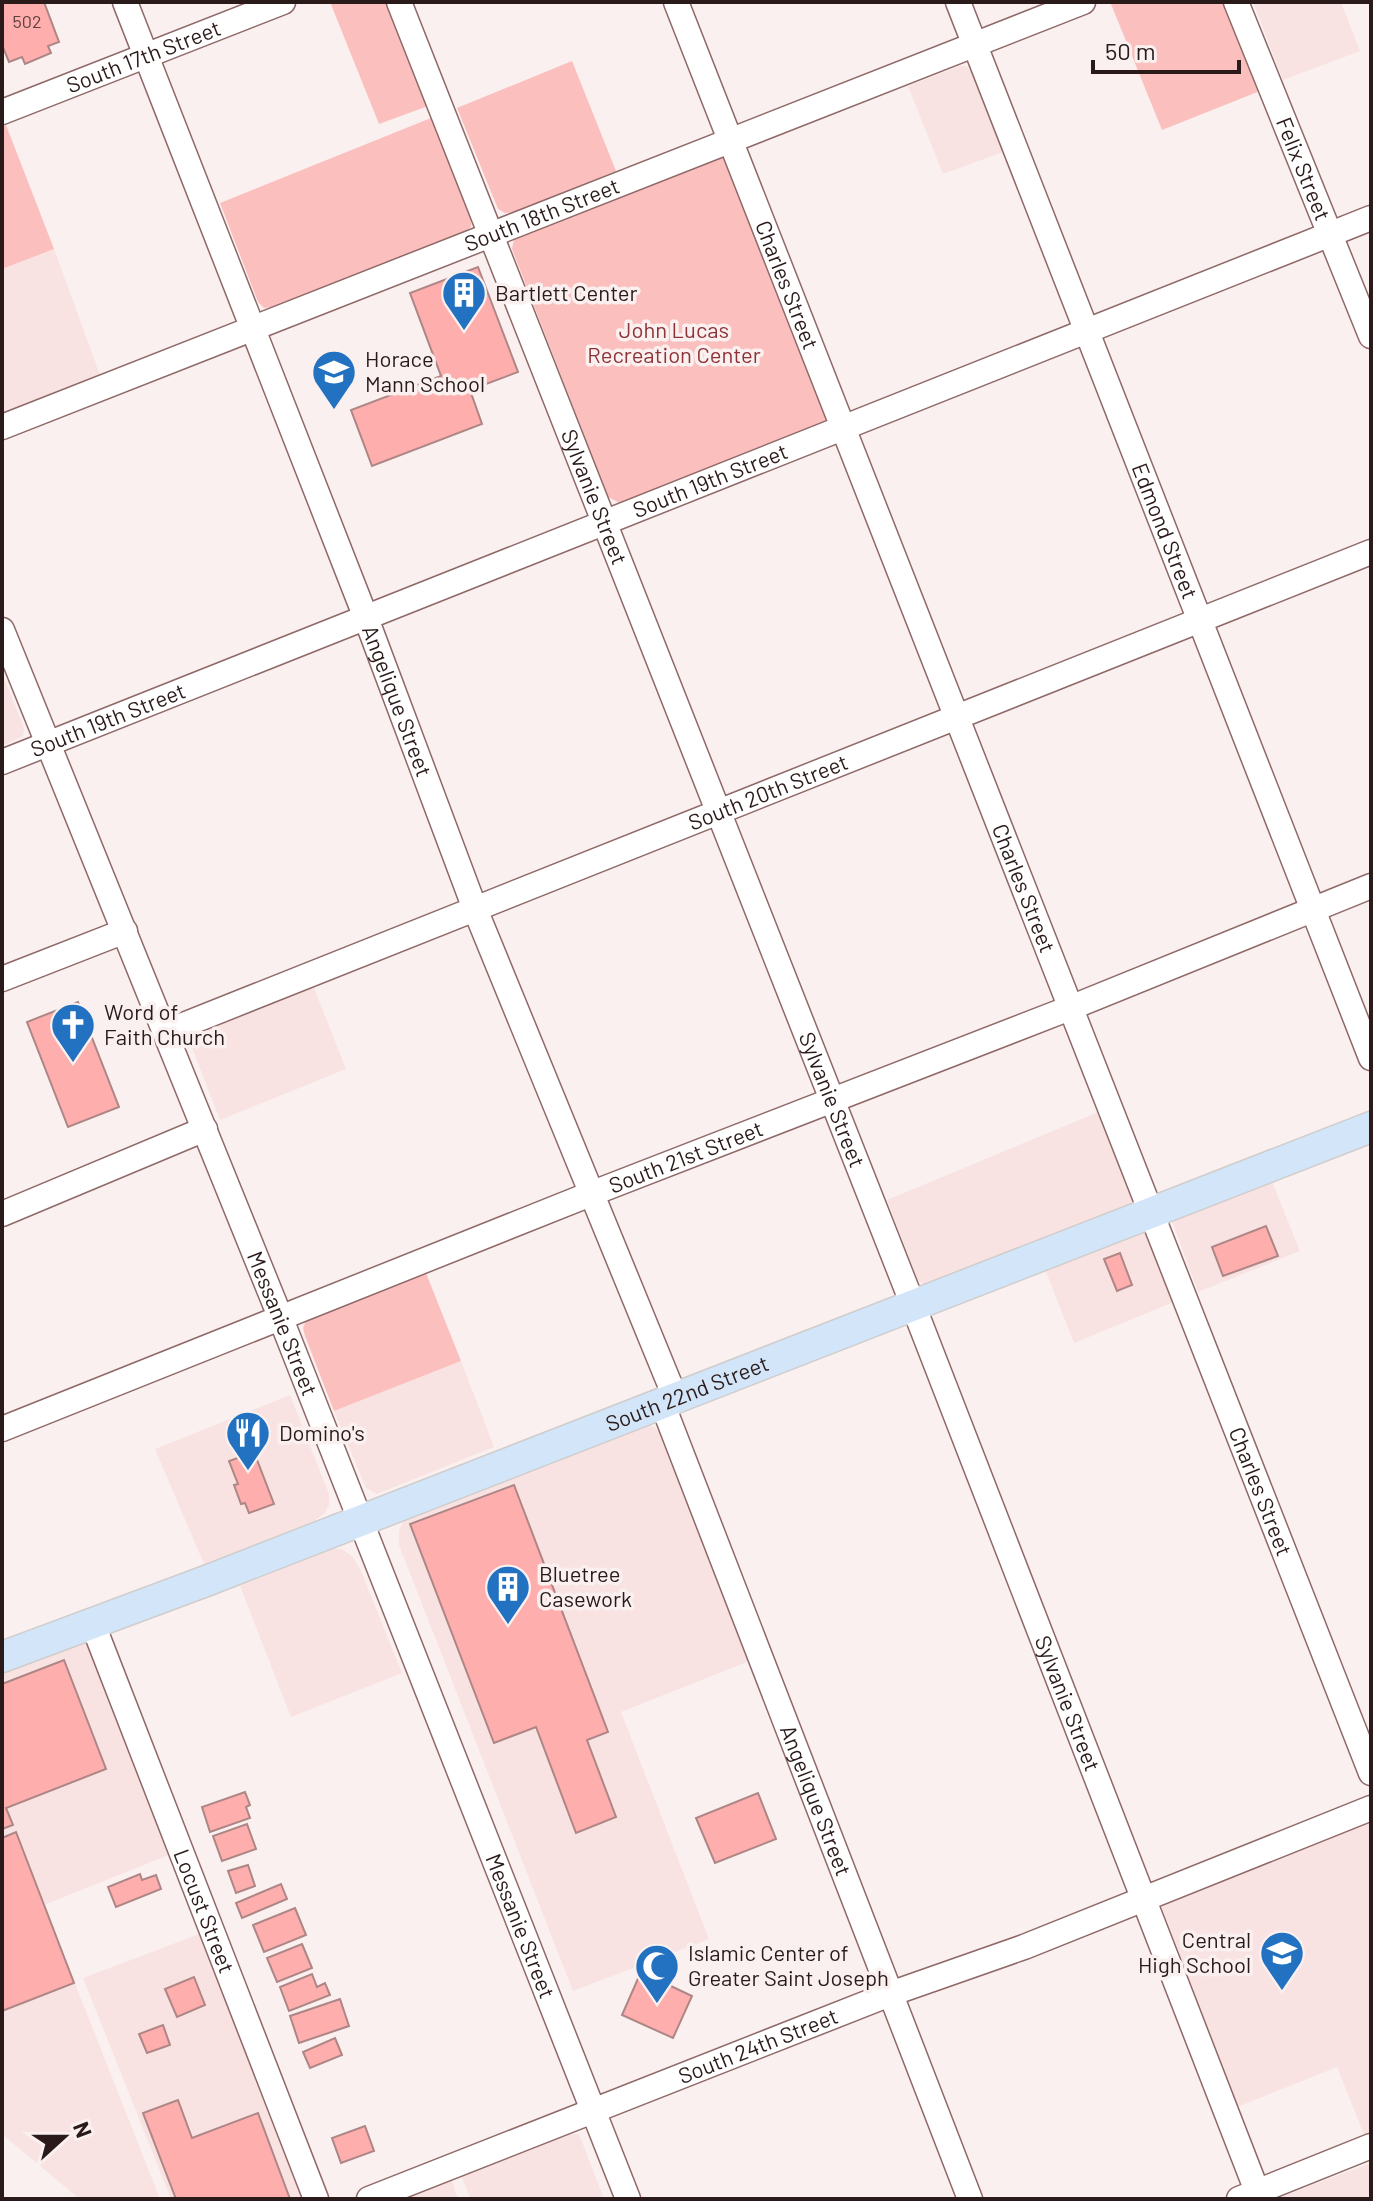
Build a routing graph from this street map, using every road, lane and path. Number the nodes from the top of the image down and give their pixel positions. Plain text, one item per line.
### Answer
1 (125, 2) edge
2 (283, 2) edge
3 (399, 2) edge
4 (676, 2) edge
5 (958, 2) edge
6 (1083, 2) edge
7 (1236, 2) edge
8 (975, 45) junction
9 (146, 55) junction
10 (2, 112) edge
11 (730, 141) junction
12 (1371, 218) edge
13 (1330, 234) junction
14 (491, 235) junction
15 (254, 329) junction
16 (1085, 330) junction
17 (1371, 336) edge
18 (2, 427) edge
19 (841, 427) junction
20 (604, 522) junction
21 (1371, 552) edge
22 (366, 618) junction
23 (1199, 621) junction
24 (2, 630) edge
25 (955, 717) junction
26 (48, 743) junction
27 (2, 762) edge
28 (719, 812) junction
29 (1371, 886) edge
30 (475, 909) junction
31 (1313, 909) junction
32 (125, 931) junction
33 (2, 979) edge
34 (1070, 1008) junction
35 (166, 1032) junction
36 (1371, 1058) edge
37 (832, 1100) junction
38 (1371, 1127) edge
39 (205, 1129) junction
40 (593, 1193) junction
41 (2, 1214) edge
42 (1151, 1214) junction
43 (913, 1305) junction
44 (281, 1319) junction
45 (668, 1400) junction
46 (2, 1429) edge
47 (360, 1519) junction
48 (92, 1622) junction
49 (2, 1657) edge
50 (1371, 1773) edge
51 (1371, 1808) edge
52 (1143, 1898) junction
53 (890, 1994) junction
54 (594, 2109) junction
55 (1371, 2146) edge
56 (1252, 2197) edge
57 (316, 2199) edge
58 (369, 2199) edge
59 (628, 2199) edge
60 (970, 2199) edge

1 - 9 street, Angelique Street
2 - 9 street, South 17th Street
3 - 14 street, Sylvanie Street
4 - 11 street, Charles Street
5 - 8 street, Edmond Street
6 - 8 street, South 18th Street
7 - 13 street, Felix Street
8 - 11 street, South 18th Street
8 - 16 street, Edmond Street
9 - 10 street, South 17th Street
9 - 15 street, Angelique Street
11 - 14 street, South 18th Street
11 - 19 street, Charles Street
12 - 13 street, South 19th Street
13 - 16 street, South 19th Street
13 - 17 street, Felix Street
14 - 15 street, South 18th Street
14 - 20 street, Sylvanie Street
15 - 18 street, South 18th Street
15 - 22 street, Angelique Street
16 - 19 street, South 19th Street
16 - 23 street, Edmond Street
19 - 20 street, South 19th Street
19 - 25 street, Charles Street
20 - 22 street, South 19th Street
20 - 28 street, Sylvanie Street
21 - 23 street, South 20th Street
22 - 26 street, South 19th Street
22 - 30 street, Angelique Street
23 - 25 street, South 20th Street
23 - 31 street, Edmond Street
24 - 26 street, Messanie Street
25 - 28 street, South 20th Street
25 - 34 street, Charles Street
26 - 27 street, South 19th Street
26 - 32 street, Messanie Street
28 - 30 street, South 20th Street
28 - 37 street, Sylvanie Street
29 - 31 street, South 21st Street
30 - 35 street, South 20th Street
30 - 40 street, Angelique Street
31 - 34 street, South 21st Street
31 - 36 street, Edmond Street
32 - 33 street
32 - 35 street, Messanie Street
34 - 37 street, South 21st Street
34 - 42 street, Charles Street
35 - 39 street, Messanie Street
37 - 40 street, South 21st Street
37 - 43 street, Sylvanie Street
38 - 42 main road, South 22nd Street
39 - 41 street
39 - 44 street, Messanie Street
40 - 44 street, South 21st Street
40 - 45 street, Angelique Street
42 - 43 main road, South 22nd Street
42 - 50 street, Charles Street
43 - 45 main road, South 22nd Street
43 - 52 street, Sylvanie Street
44 - 46 street, South 21st Street
44 - 47 street, Messanie Street
45 - 47 main road, South 22nd Street
45 - 53 street, Angelique Street
47 - 48 main road, South 22nd Street
47 - 54 street, Messanie Street
48 - 49 main road, South 22nd Street
48 - 57 street, Locust Street
51 - 52 street, South 24th Street
52 - 53 street, South 24th Street
52 - 56 street, Sylvanie Street
53 - 54 street, South 24th Street
53 - 60 street, Angelique Street
54 - 58 street, South 24th Street
54 - 59 street, Messanie Street
55 - 56 street

